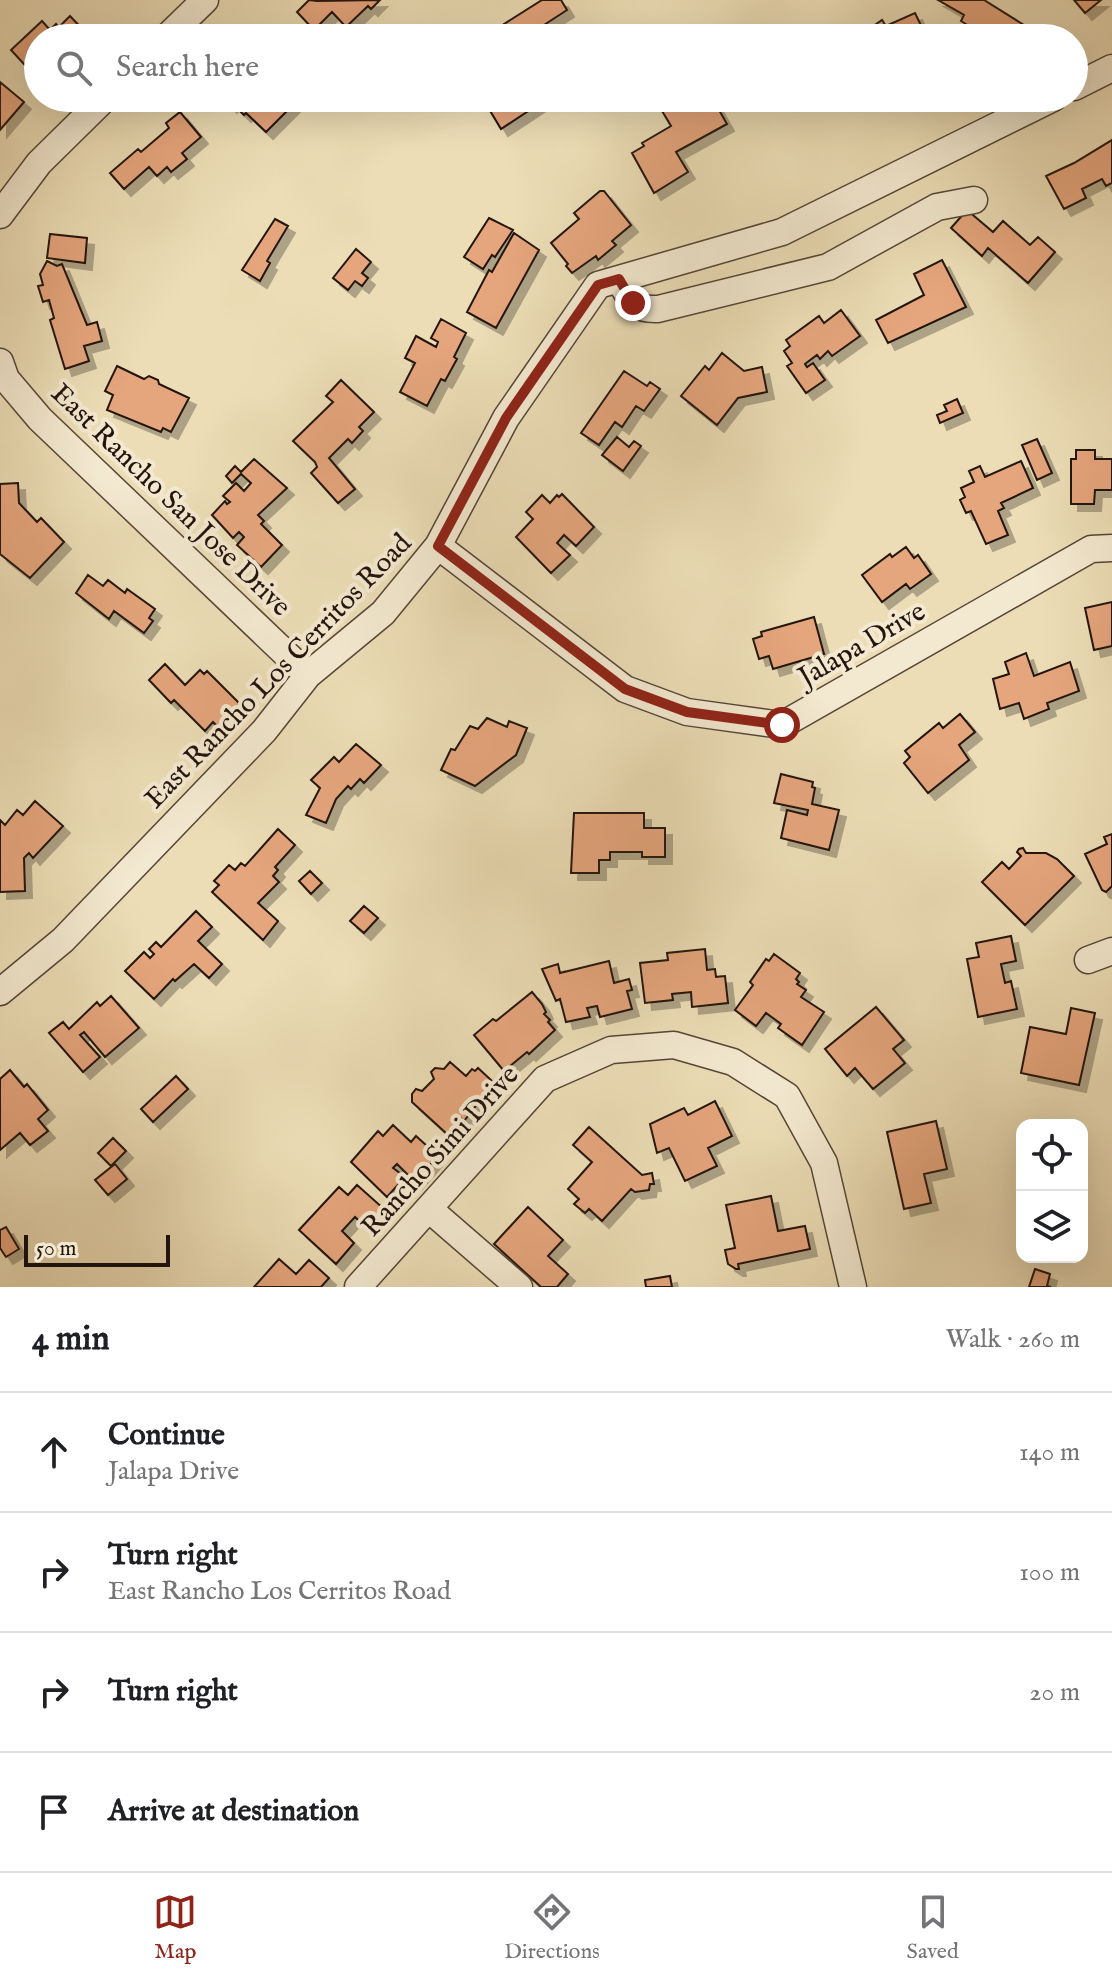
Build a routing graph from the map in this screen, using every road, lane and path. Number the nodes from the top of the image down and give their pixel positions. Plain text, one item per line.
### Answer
1 (205, 0) edge
2 (180, 24) edge
3 (1112, 68) edge
4 (1088, 80) edge
5 (91, 112) edge
6 (1025, 112) edge
7 (974, 200) dead end
8 (0, 215) edge
9 (619, 279) junction
10 (0, 362) edge
11 (438, 546) junction
12 (1112, 548) edge
13 (308, 675) junction
14 (0, 992) edge
15 (429, 1209) junction
16 (358, 1287) edge
17 (519, 1287) edge
18 (853, 1287) edge

1 - 2 street
3 - 4 street
5 - 8 street
6 - 9 street, East Rancho Los Cerritos Road
7 - 9 street
9 - 11 street, East Rancho Los Cerritos Road
10 - 13 street, East Rancho San Jose Drive
11 - 12 street, Jalapa Drive
11 - 13 street, East Rancho Los Cerritos Road
13 - 14 street, East Rancho Los Cerritos Road
15 - 16 street, Rancho Simi Drive
15 - 17 street
15 - 18 street, Rancho Simi Drive

